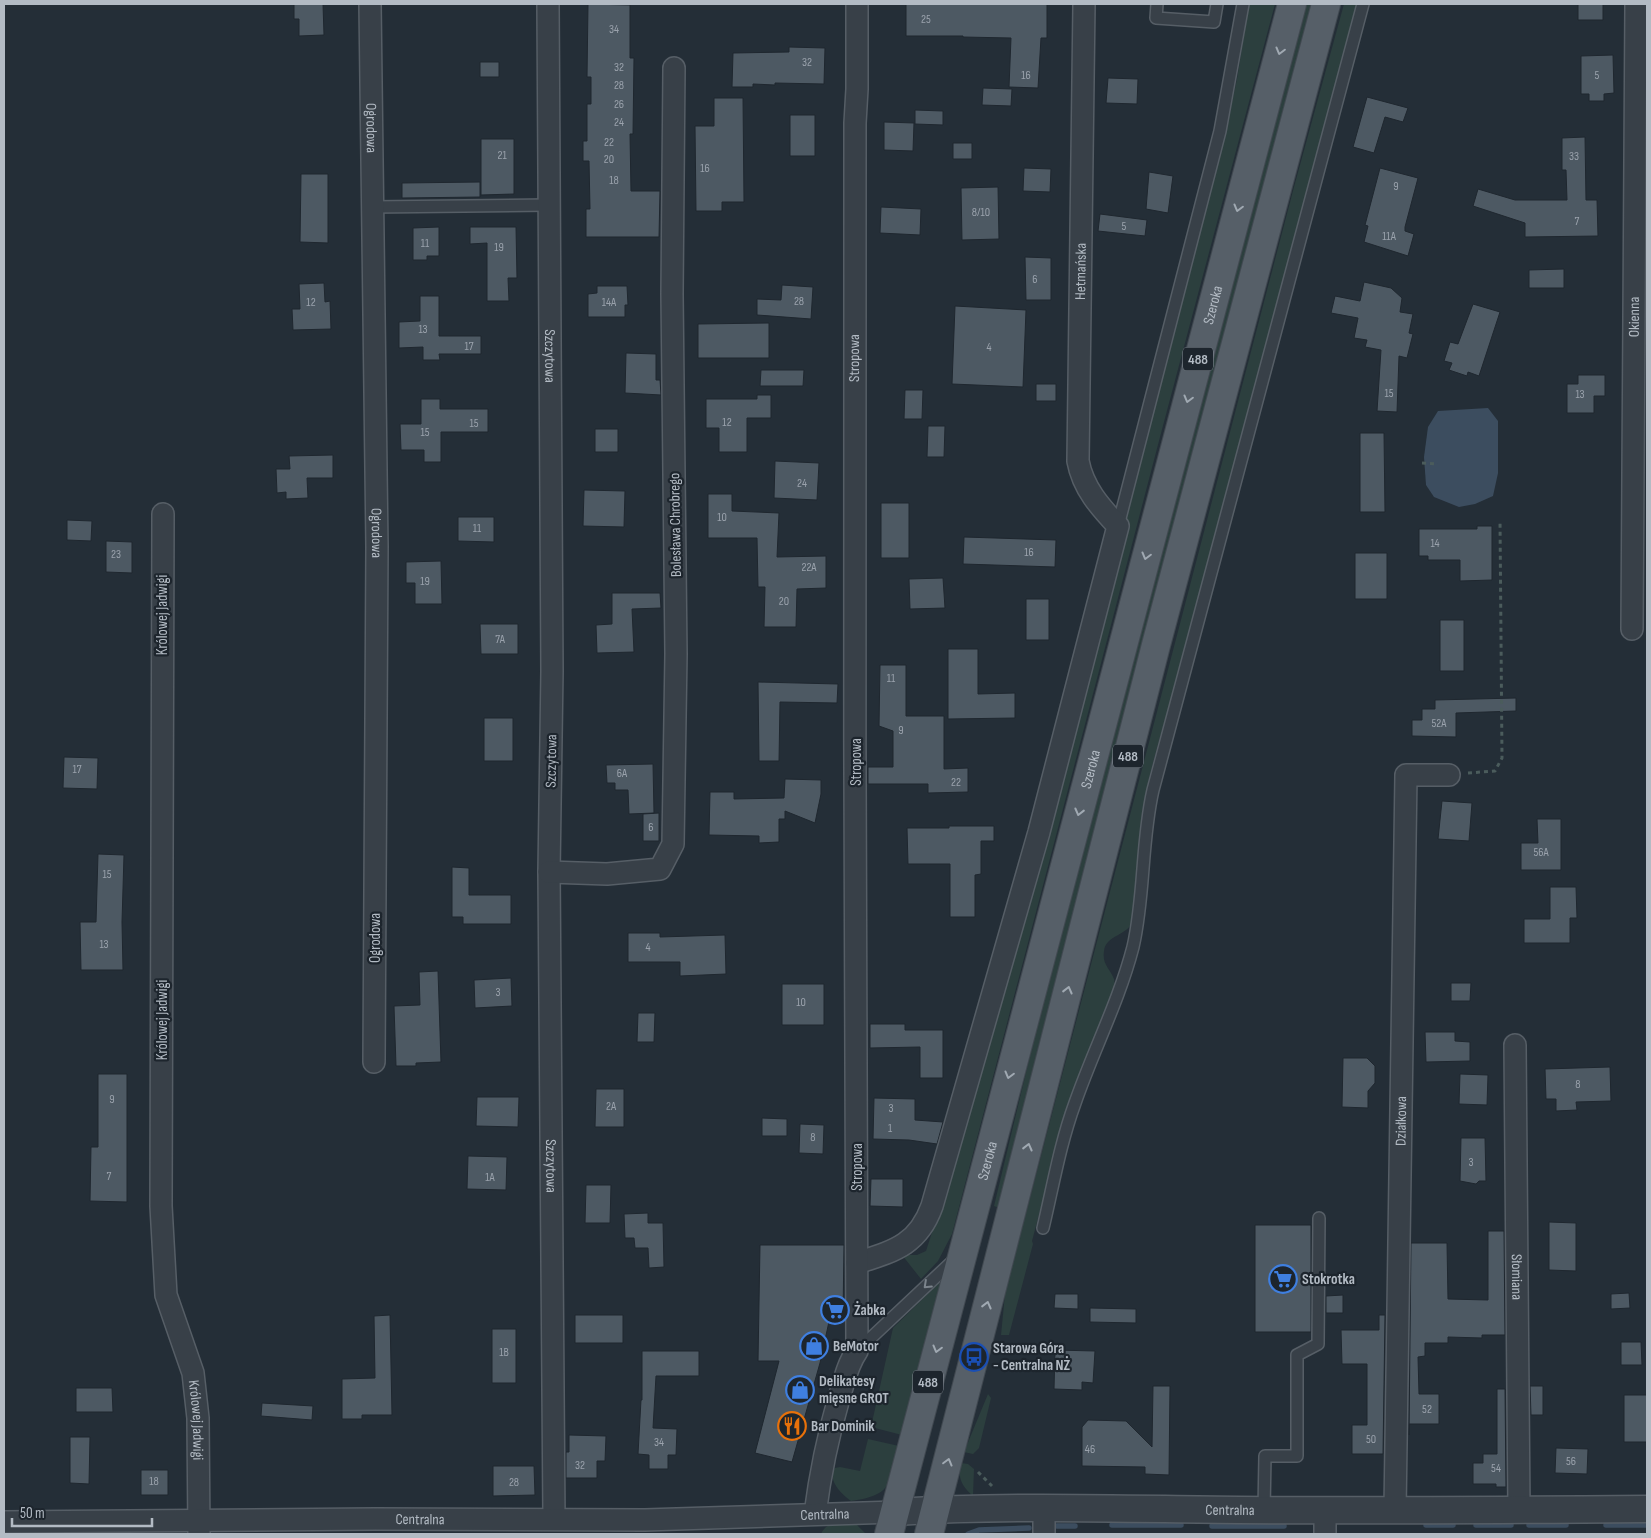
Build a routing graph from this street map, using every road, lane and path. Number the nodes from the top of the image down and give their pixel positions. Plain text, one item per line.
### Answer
1 (370, 4) edge
2 (548, 4) edge
3 (857, 4) edge
4 (1084, 4) edge
5 (1157, 4) edge
6 (1218, 4) edge
7 (1243, 4) edge
8 (1292, 4) edge
9 (1326, 4) edge
10 (1363, 4) edge
11 (1636, 4) edge
12 (674, 68) dead end
13 (548, 205) junction
14 (372, 207) junction
15 (1422, 463) dead end
16 (1438, 464) dead end
17 (163, 514) dead end
18 (1500, 520) dead end
19 (1118, 526) junction
20 (1632, 629) dead end
21 (1449, 775) joint
22 (549, 872) junction
23 (1515, 1045) dead end
24 (374, 1062) dead end
25 (1319, 1218) dead end
26 (1043, 1228) dead end
27 (963, 1252) junction
28 (857, 1263) junction
29 (857, 1351) junction
30 (1044, 1508) junction
31 (1647, 1509) edge
32 (1264, 1510) junction
33 (1395, 1510) junction
34 (1519, 1510) junction
35 (815, 1514) junction
36 (554, 1518) junction
37 (4, 1522) edge
38 (932, 1522) edge
39 (1325, 1522) edge
40 (892, 1523) edge
41 (375, 1526) edge
42 (199, 1528) edge
43 (1044, 1534) edge

1 - 14 street, Ogrodowa
2 - 13 street, Szczytowa
3 - 28 street, Stropowa
4 - 19 street, Hetmańska
5 - 6 lane
7 - 19 lane
8 -> 27 main road, Szeroka / 488
38 -> 9 main road, 488
10 - 26 lane
11 - 20 street, Okienna
12 - 22 street, Bolesława Chrobrego
13 - 14 lane
13 - 22 street, Szczytowa
14 - 24 street, Ogrodowa
15 - 16 path
17 - 42 street, Królowej Jadwigi
18 - 21 path
19 - 28 street
21 - 33 street, Działkowa
22 - 36 street, Szczytowa
23 - 34 street, Słomiana
25 - 32 lane
27 -> 29 lane
27 -> 40 main road, Szeroka / 488
28 - 29 street, Stropowa
29 - 35 street, Stropowa
30 - 32 street, Centralna
30 - 38 street, Centralna
30 - 43 street
31 - 34 street, Centralna
32 - 39 street, Centralna
33 - 34 street, Centralna
33 - 39 street, Centralna
35 - 36 street, Centralna
35 - 40 street, Centralna
36 - 41 street, Centralna
37 - 42 street, Centralna
38 - 40 street, Centralna
41 - 42 street, Centralna

